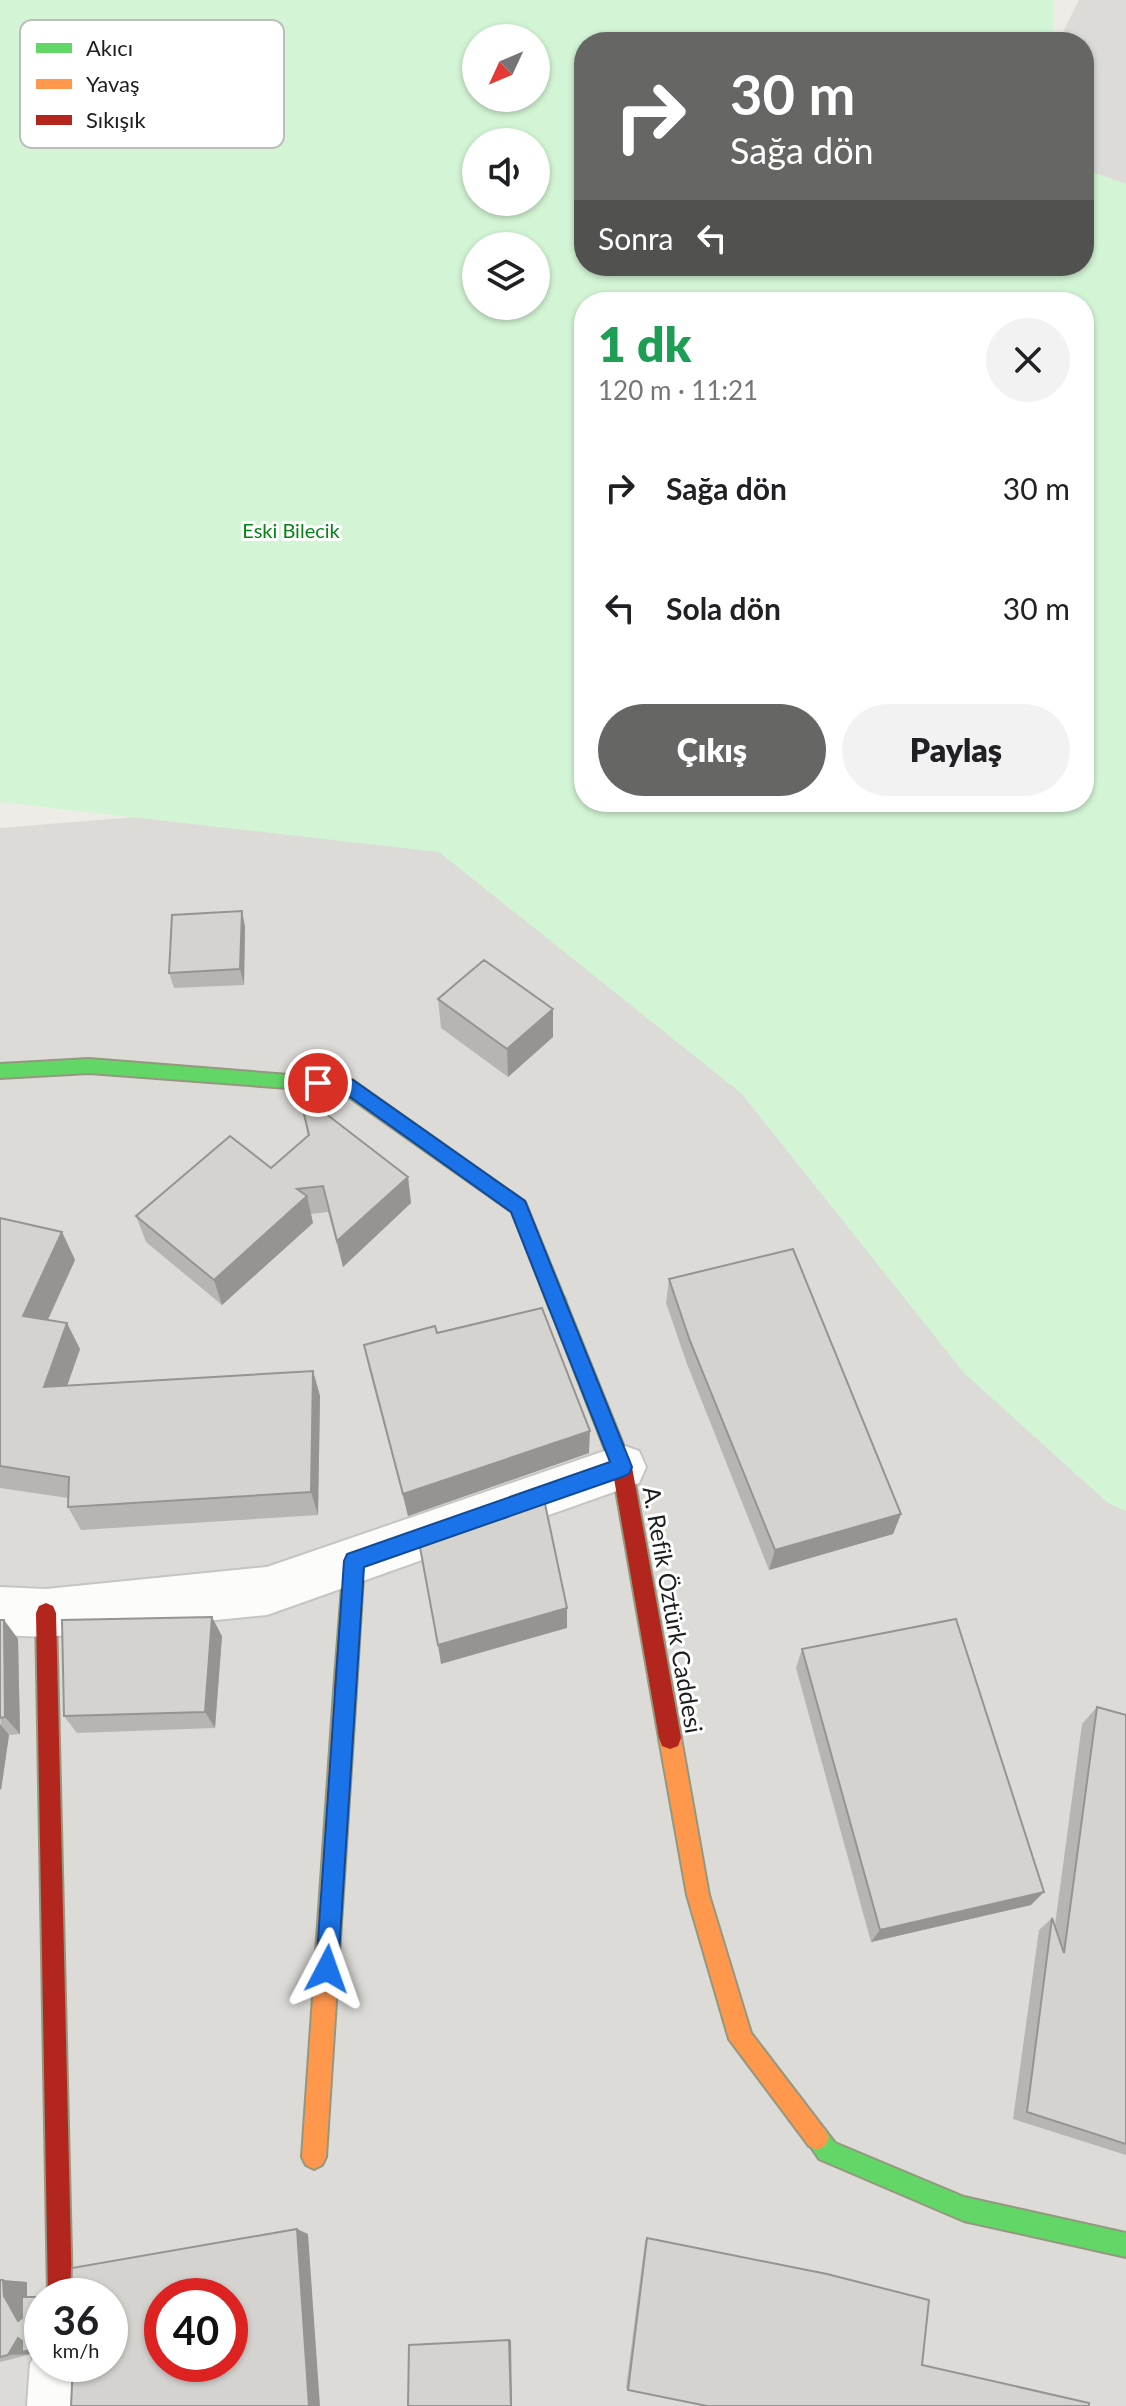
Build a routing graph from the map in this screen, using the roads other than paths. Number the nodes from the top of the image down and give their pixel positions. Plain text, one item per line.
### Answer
1 (0, 1071) edge
2 (622, 1467) junction
3 (354, 1561) junction
4 (23, 1612) edge
5 (314, 2157) dead end
6 (1126, 2245) edge
7 (59, 2278) edge
8 (60, 2382) edge
9 (58, 2406) edge

1 - 2 street, A. Refik Öztürk Caddesi
2 - 3 street
2 - 6 street, A. Refik Öztürk Caddesi
3 - 4 street
3 - 5 street
4 - 7 street
8 - 9 street

